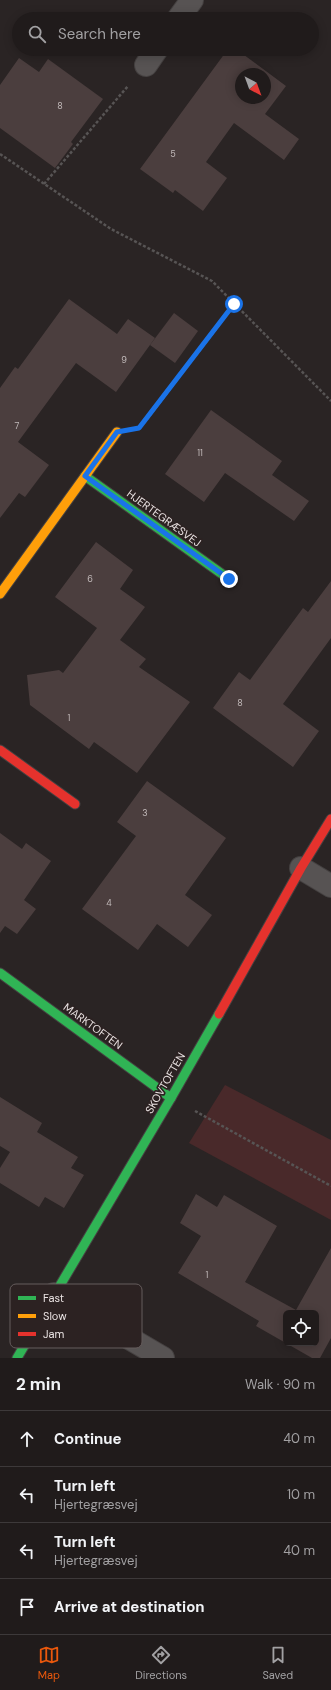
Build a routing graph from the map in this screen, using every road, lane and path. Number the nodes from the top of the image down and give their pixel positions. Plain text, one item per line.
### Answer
1 (192, 0) edge
2 (183, 12) edge
3 (152, 57) edge
4 (0, 154) edge
5 (44, 184) junction
6 (234, 304) junction
7 (331, 401) edge
8 (117, 432) joint
9 (85, 476) junction
10 (229, 579) dead end
11 (0, 594) edge
12 (0, 750) edge
13 (75, 804) dead end
14 (331, 819) edge
15 (301, 868) junction
16 (331, 886) edge
17 (0, 973) edge
18 (172, 1098) junction
19 (331, 1186) edge
20 (60, 1284) edge
21 (142, 1346) edge
22 (23, 1348) edge
23 (17, 1358) edge
24 (163, 1358) edge

1 - 2 street
3 - 5 path
4 - 5 path
5 - 6 path
6 - 7 path
6 - 8 path
8 - 9 street
9 - 10 street, HJERTEGRÆSVEJ
9 - 11 street
12 - 13 street
14 - 15 street, SKOVTOFTEN
15 - 16 street
15 - 18 street, SKOVTOFTEN
17 - 18 street, MARKTOFTEN
18 - 19 path
18 - 20 street, SKOVTOFTEN
21 - 24 street
22 - 23 street, SKOVTOFTEN

